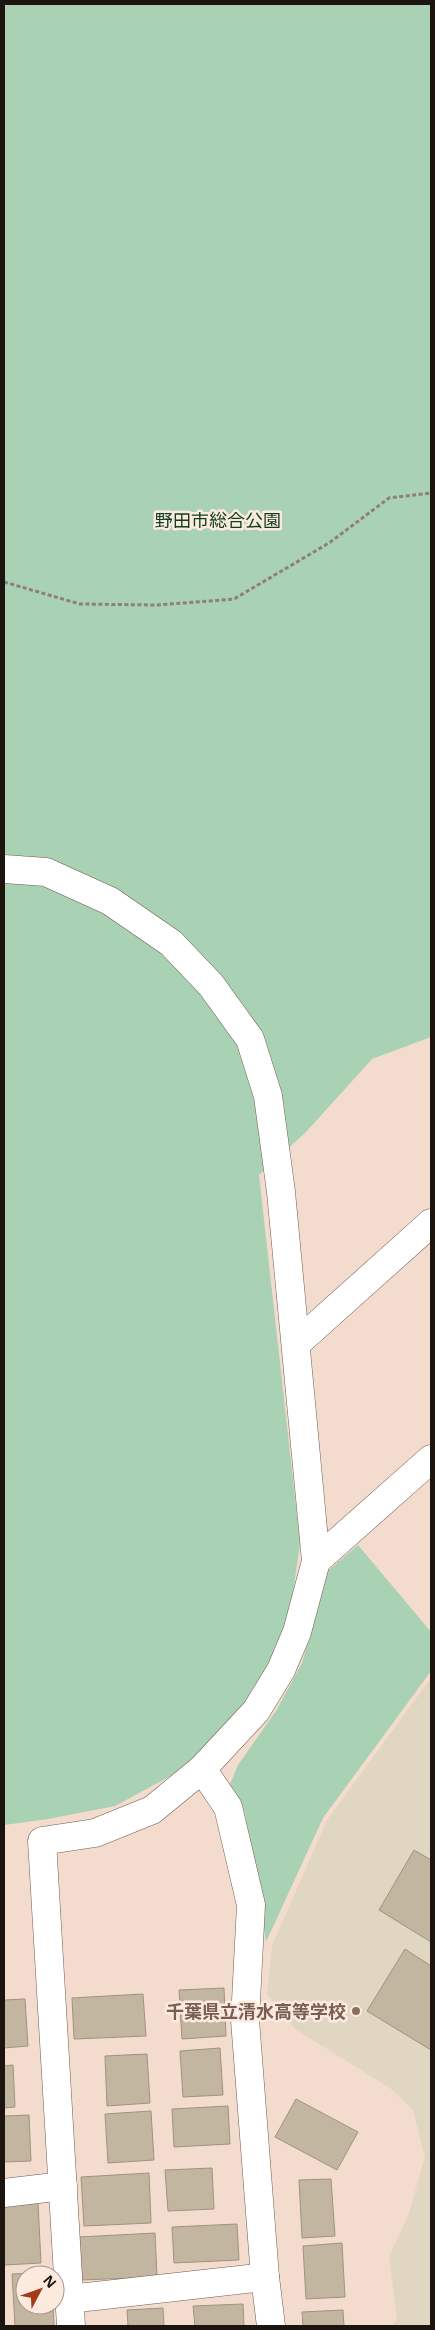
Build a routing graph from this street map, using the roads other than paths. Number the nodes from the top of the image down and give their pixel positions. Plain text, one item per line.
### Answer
1 (4, 869) edge
2 (431, 1223) edge
3 (296, 1344) junction
4 (431, 1459) edge
5 (316, 1561) junction
6 (202, 1769) junction
7 (63, 2186) junction
8 (4, 2193) edge
9 (265, 2277) junction
10 (69, 2299) junction
11 (71, 2326) edge
12 (272, 2326) edge

1 - 3 street
2 - 3 street
3 - 5 street
4 - 5 street
5 - 6 street
6 - 7 street
6 - 9 street
7 - 8 street
7 - 10 street
9 - 10 street
9 - 12 street
10 - 11 street

